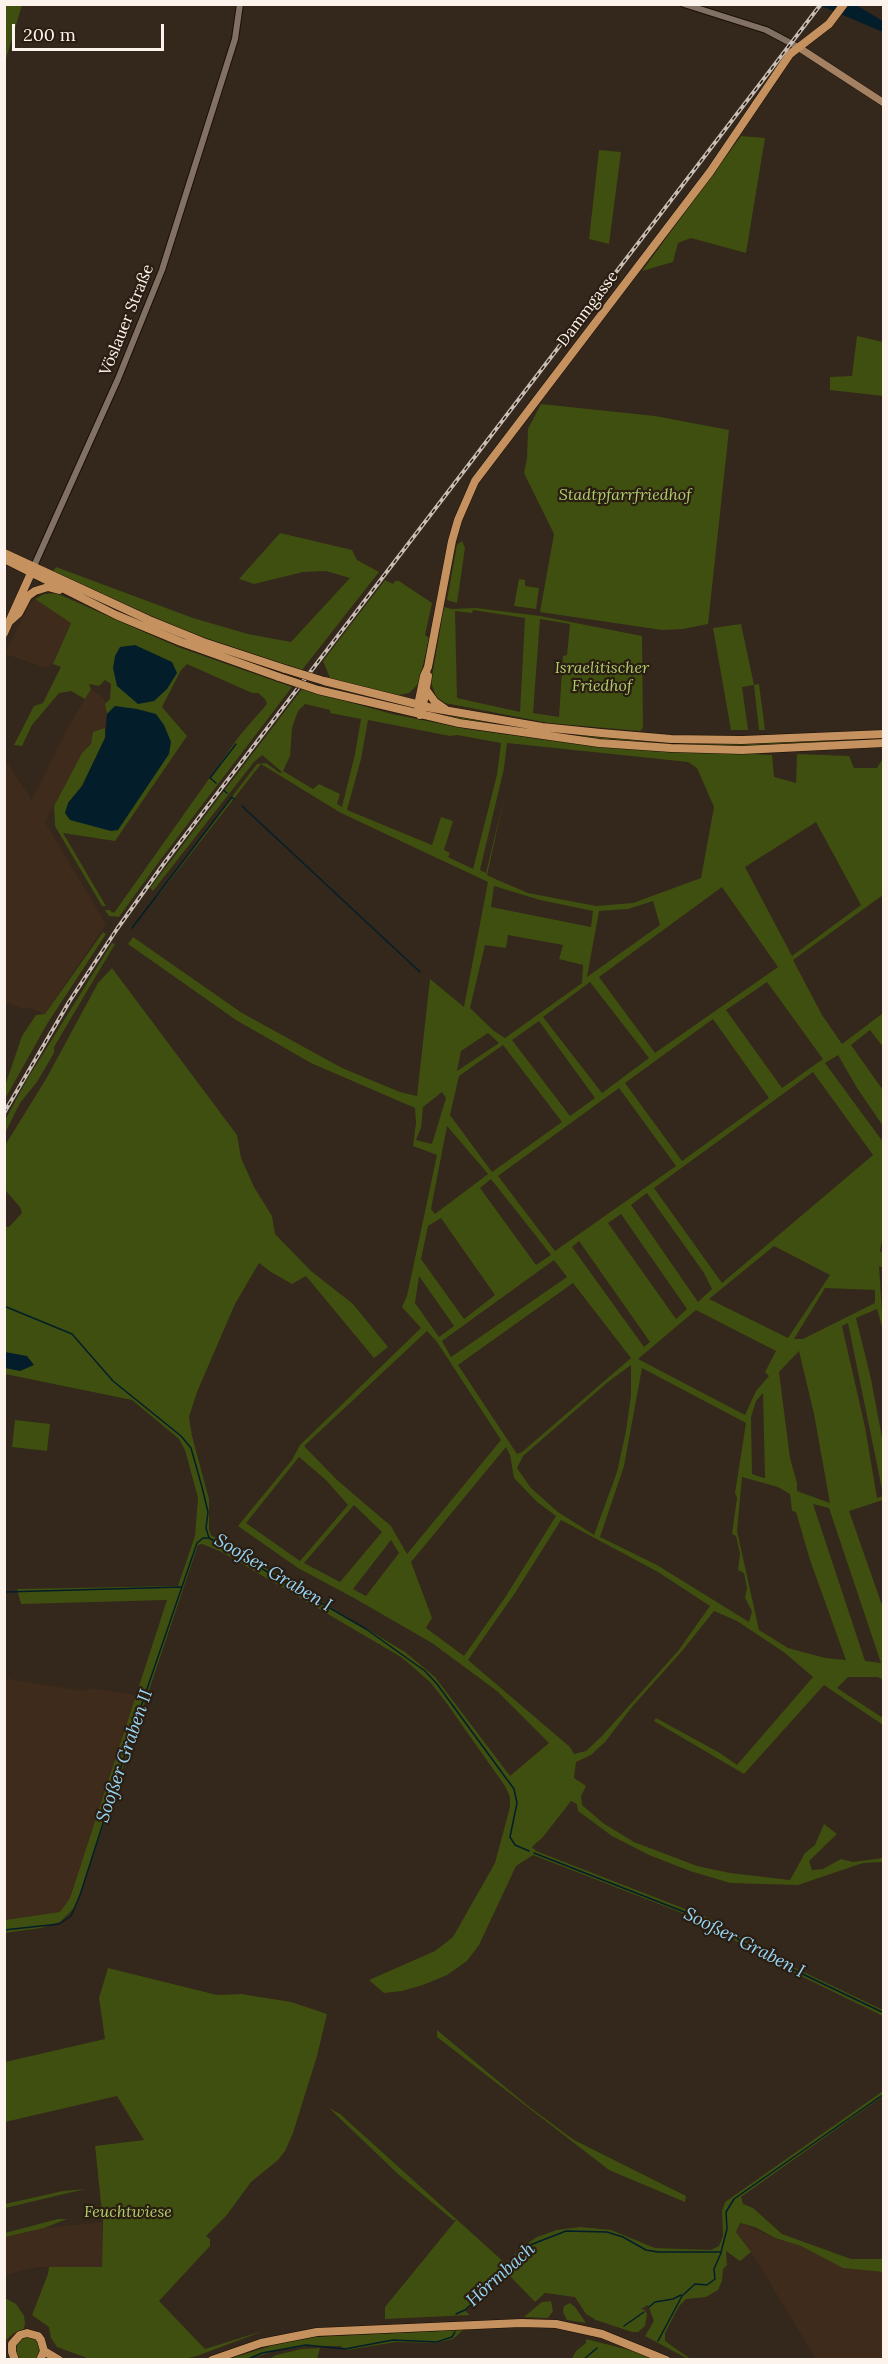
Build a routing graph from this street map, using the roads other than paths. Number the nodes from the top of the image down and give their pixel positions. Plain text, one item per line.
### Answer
1 (240, 4) edge
2 (684, 4) edge
3 (844, 4) edge
4 (798, 47) junction
5 (884, 103) edge
6 (4, 553) edge
7 (4, 559) edge
8 (33, 570) junction
9 (90, 602) junction
10 (10, 621) junction
11 (4, 633) edge
12 (424, 691) junction
13 (399, 701) junction
14 (421, 706) junction
15 (449, 712) junction
16 (420, 715) junction
17 (884, 734) edge
18 (884, 743) edge
19 (14, 2341) junction
20 (4, 2345) edge
21 (44, 2351) junction
22 (4, 2352) edge
23 (14, 2358) edge
24 (40, 2360) edge
25 (59, 2360) edge
26 (212, 2360) edge
27 (666, 2360) edge

1 - 8 street, Vöslauer Straße
2 - 4 street
3 - 4 main road, Dammgasse
4 - 5 main road
4 - 12 main road, Dammgasse
6 - 8 main road
7 - 8 main road
8 - 9 main road
8 - 10 main road, Vöslauer Straße
8 - 13 main road, bridge
9 - 10 main road
9 - 16 main road, bridge
10 - 11 main road, Vöslauer Straße
12 - 13 main road
12 - 14 main road, Dammgasse
12 - 15 main road
13 - 14 main road
14 - 15 main road
14 - 16 main road, Dammgasse
15 - 17 main road
16 - 18 main road
19 - 20 main road
19 - 21 main road
19 - 23 main road
21 - 24 main road
21 - 25 main road
22 - 23 main road
26 - 27 main road

